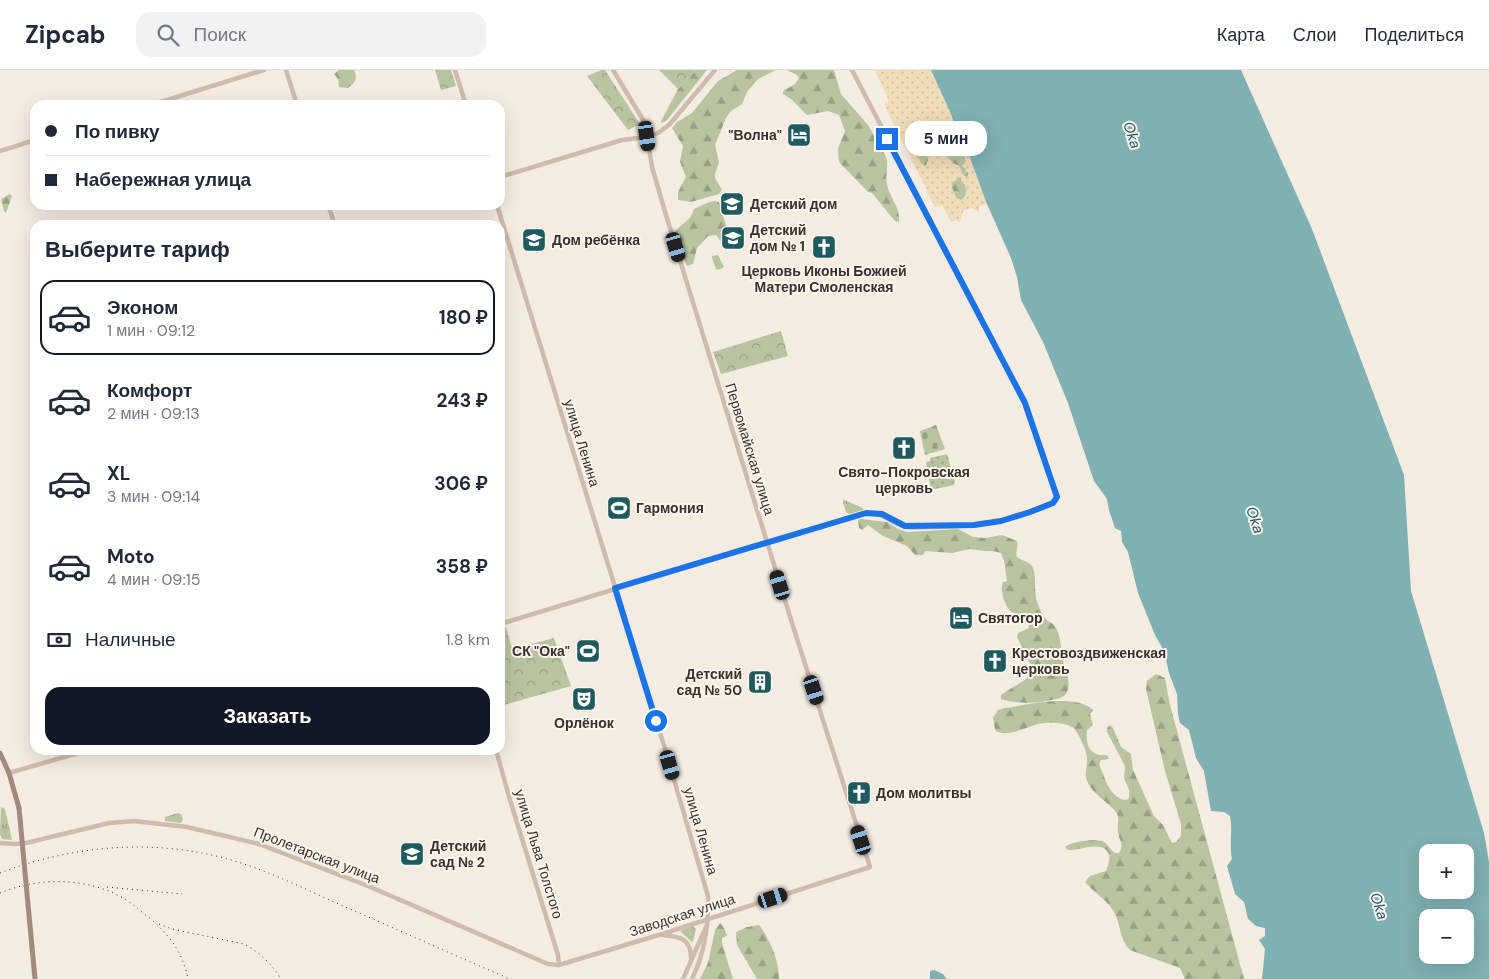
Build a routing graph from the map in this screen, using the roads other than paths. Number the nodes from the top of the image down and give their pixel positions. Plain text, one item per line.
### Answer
1 (264, 70) edge
2 (286, 70) edge
3 (455, 70) edge
4 (614, 70) edge
5 (715, 70) edge
6 (852, 70) edge
7 (167, 100) edge
8 (295, 100) edge
9 (464, 100) edge
10 (647, 136) junction
11 (30, 142) edge
12 (0, 151) edge
13 (505, 175) edge
14 (505, 231) edge
15 (767, 542) junction
16 (615, 588) junction
17 (505, 622) edge
18 (0, 753) edge
19 (71, 755) edge
20 (497, 755) edge
21 (9, 773) junction
22 (0, 842) edge
23 (870, 867) joint
24 (708, 921) junction
25 (662, 934) junction
26 (703, 941) junction
27 (691, 961) junction
28 (559, 965) junction
29 (35, 979) edge
30 (683, 979) edge
31 (692, 979) edge

1 - 7 street
2 - 8 street
3 - 9 street
4 - 10 street, Первомайская улица
5 - 10 street
6 - 15 street
10 - 13 street
10 - 15 street, Первомайская улица
11 - 12 street
14 - 16 street, улица Ленина
15 - 16 street
15 - 23 street, Первомайская улица
16 - 17 street
16 - 24 street, улица Ленина
18 - 21 main road
19 - 21 street
20 - 28 street, улица Льва Толстого
21 - 29 main road, bridge
22 - 28 street, Пролетарская улица
23 - 24 street, Заводская улица
24 - 25 street, Заводская улица
24 - 26 street, улица Ленина
25 - 27 street
25 - 28 street, Заводская улица
26 - 27 street
26 - 31 street
27 - 30 street

